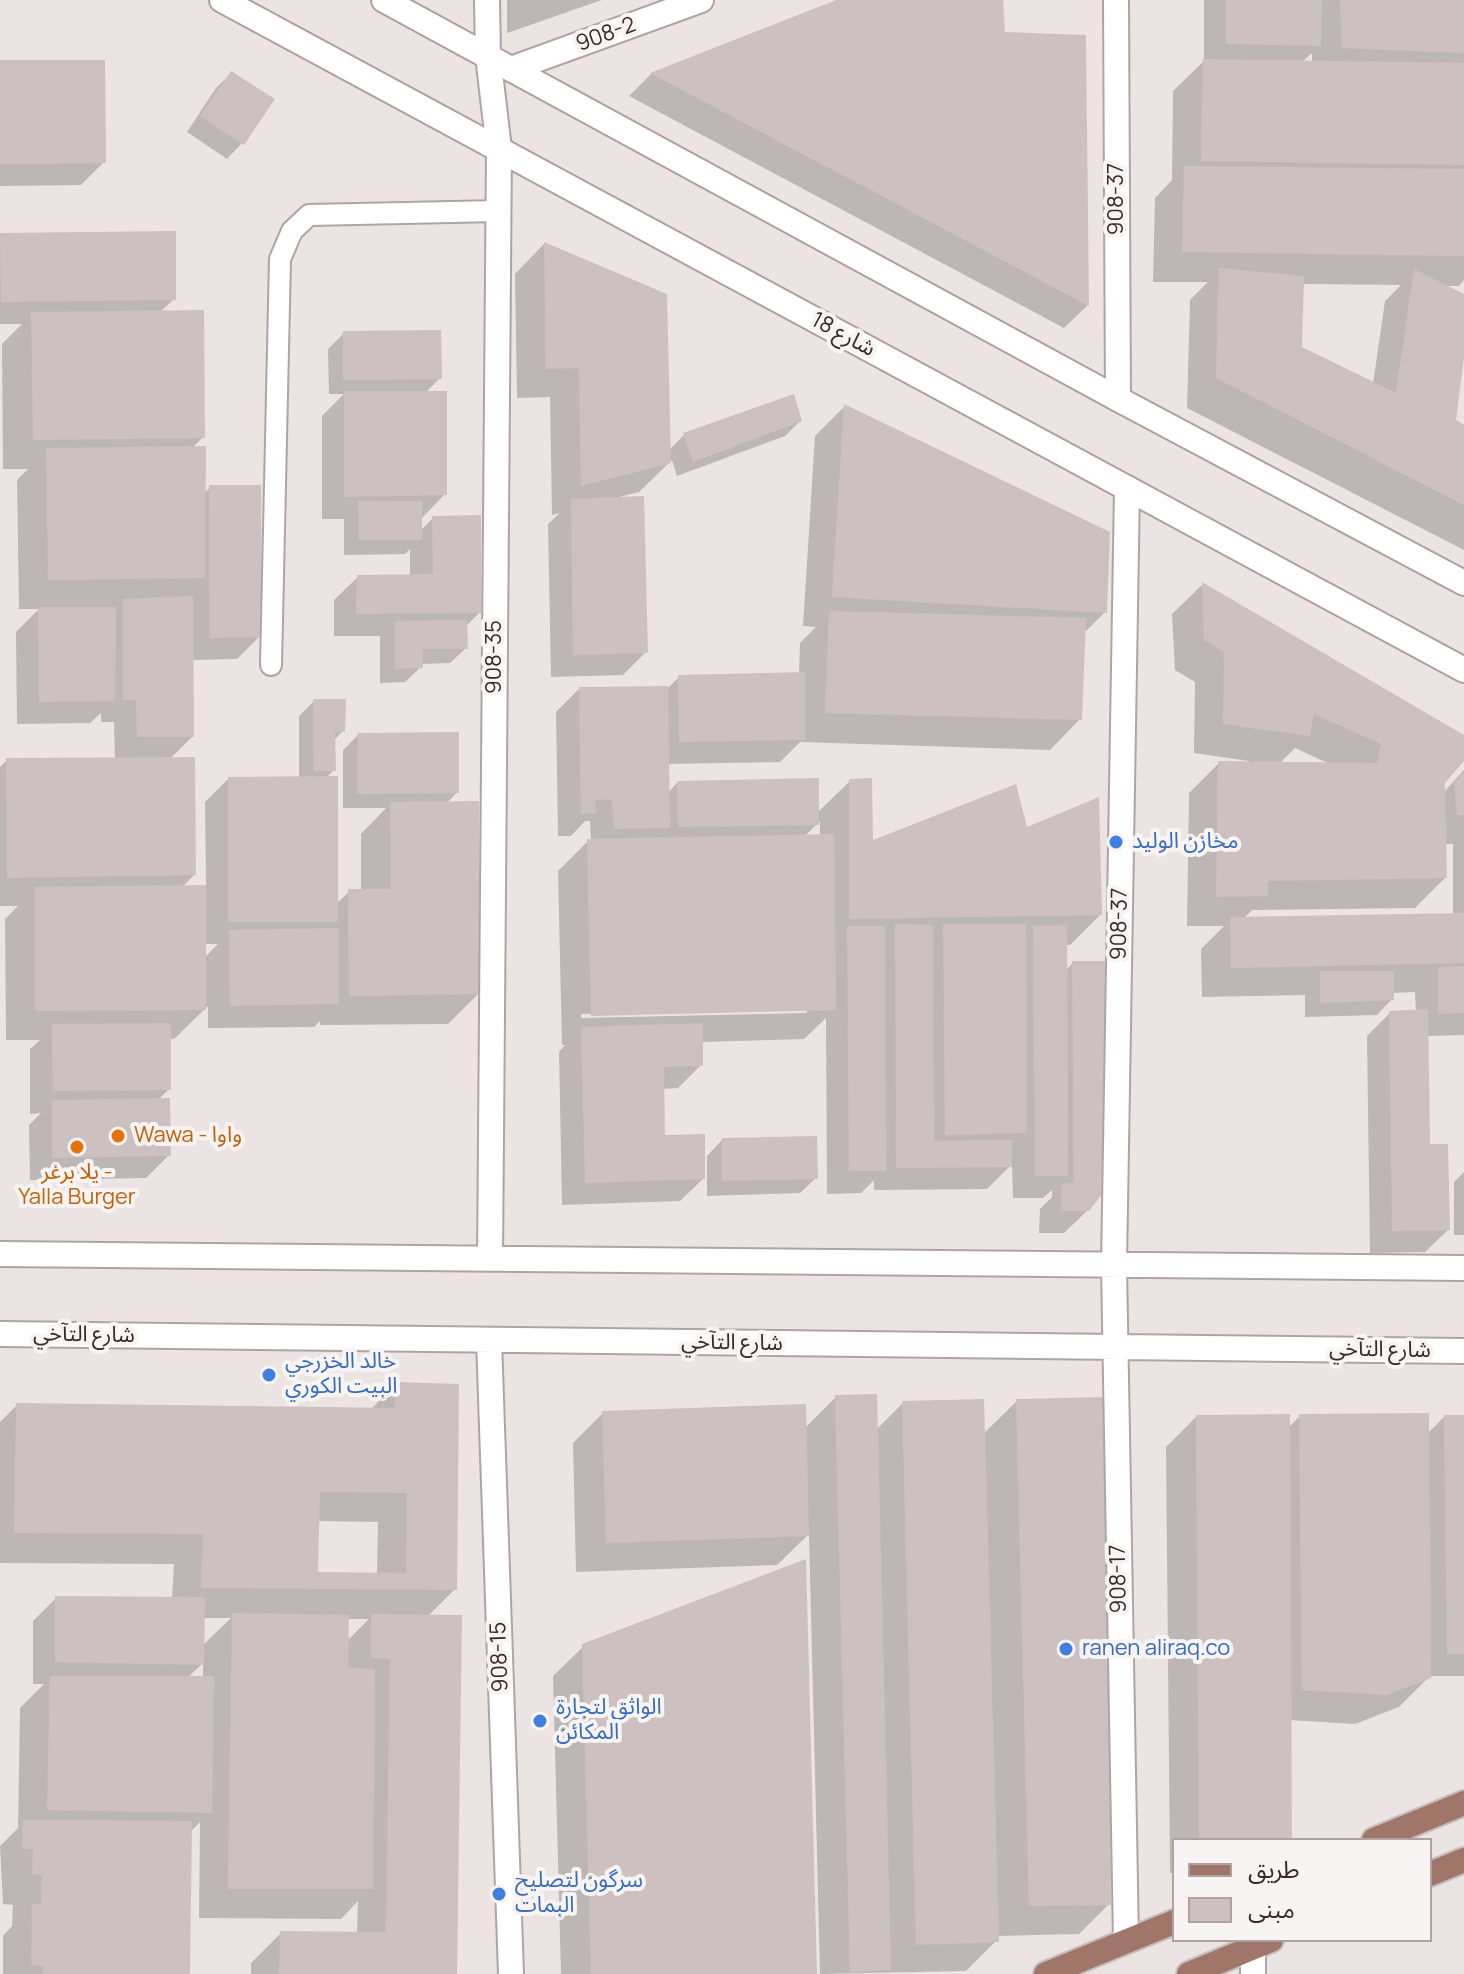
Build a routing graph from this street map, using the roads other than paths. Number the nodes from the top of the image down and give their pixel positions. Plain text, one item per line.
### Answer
1 (222, 0) edge
2 (384, 0) edge
3 (487, 0) edge
4 (701, 0) edge
5 (1116, 0) edge
6 (488, 56) junction
7 (511, 69) junction
8 (499, 149) junction
9 (499, 211) junction
10 (1118, 399) junction
11 (1127, 488) junction
12 (1464, 583) edge
13 (271, 665) dead end
14 (1464, 670) edge
15 (0, 1254) edge
16 (490, 1259) junction
17 (1114, 1265) junction
18 (1464, 1268) edge
19 (0, 1334) edge
20 (489, 1340) junction
21 (1115, 1347) junction
22 (1464, 1351) edge
23 (1464, 1803) edge
24 (1379, 1838) edge
25 (1464, 1860) edge
26 (1432, 1873) edge
27 (1172, 1923) edge
28 (1126, 1941) junction
29 (1262, 1944) edge
30 (511, 1974) edge
31 (1046, 1974) edge
32 (1189, 1974) edge
33 (1253, 1974) edge

1 - 8 street, شارع 18
2 - 6 street
3 - 6 street, 908-35
4 - 7 street, 908-2
5 - 10 street, 908-37
6 - 7 street
6 - 8 street, 908-35
7 - 10 street
8 - 9 street, 908-35
8 - 11 street, شارع 18
9 - 13 lane
9 - 16 street, 908-35
10 - 12 street
11 - 14 street, شارع 18
11 - 17 street, 908-37
15 - 16 street
16 - 17 street
17 - 18 street
17 - 21 street, 908-17
19 - 20 street, شارع التآخي
20 - 21 street, شارع التآخي
20 - 30 street, 908-15
21 - 22 street, شارع التآخي
21 - 28 street, 908-17
23 - 24 main road
25 - 26 main road
27 - 28 main road
28 - 31 main road
29 - 32 main road
29 - 33 street

